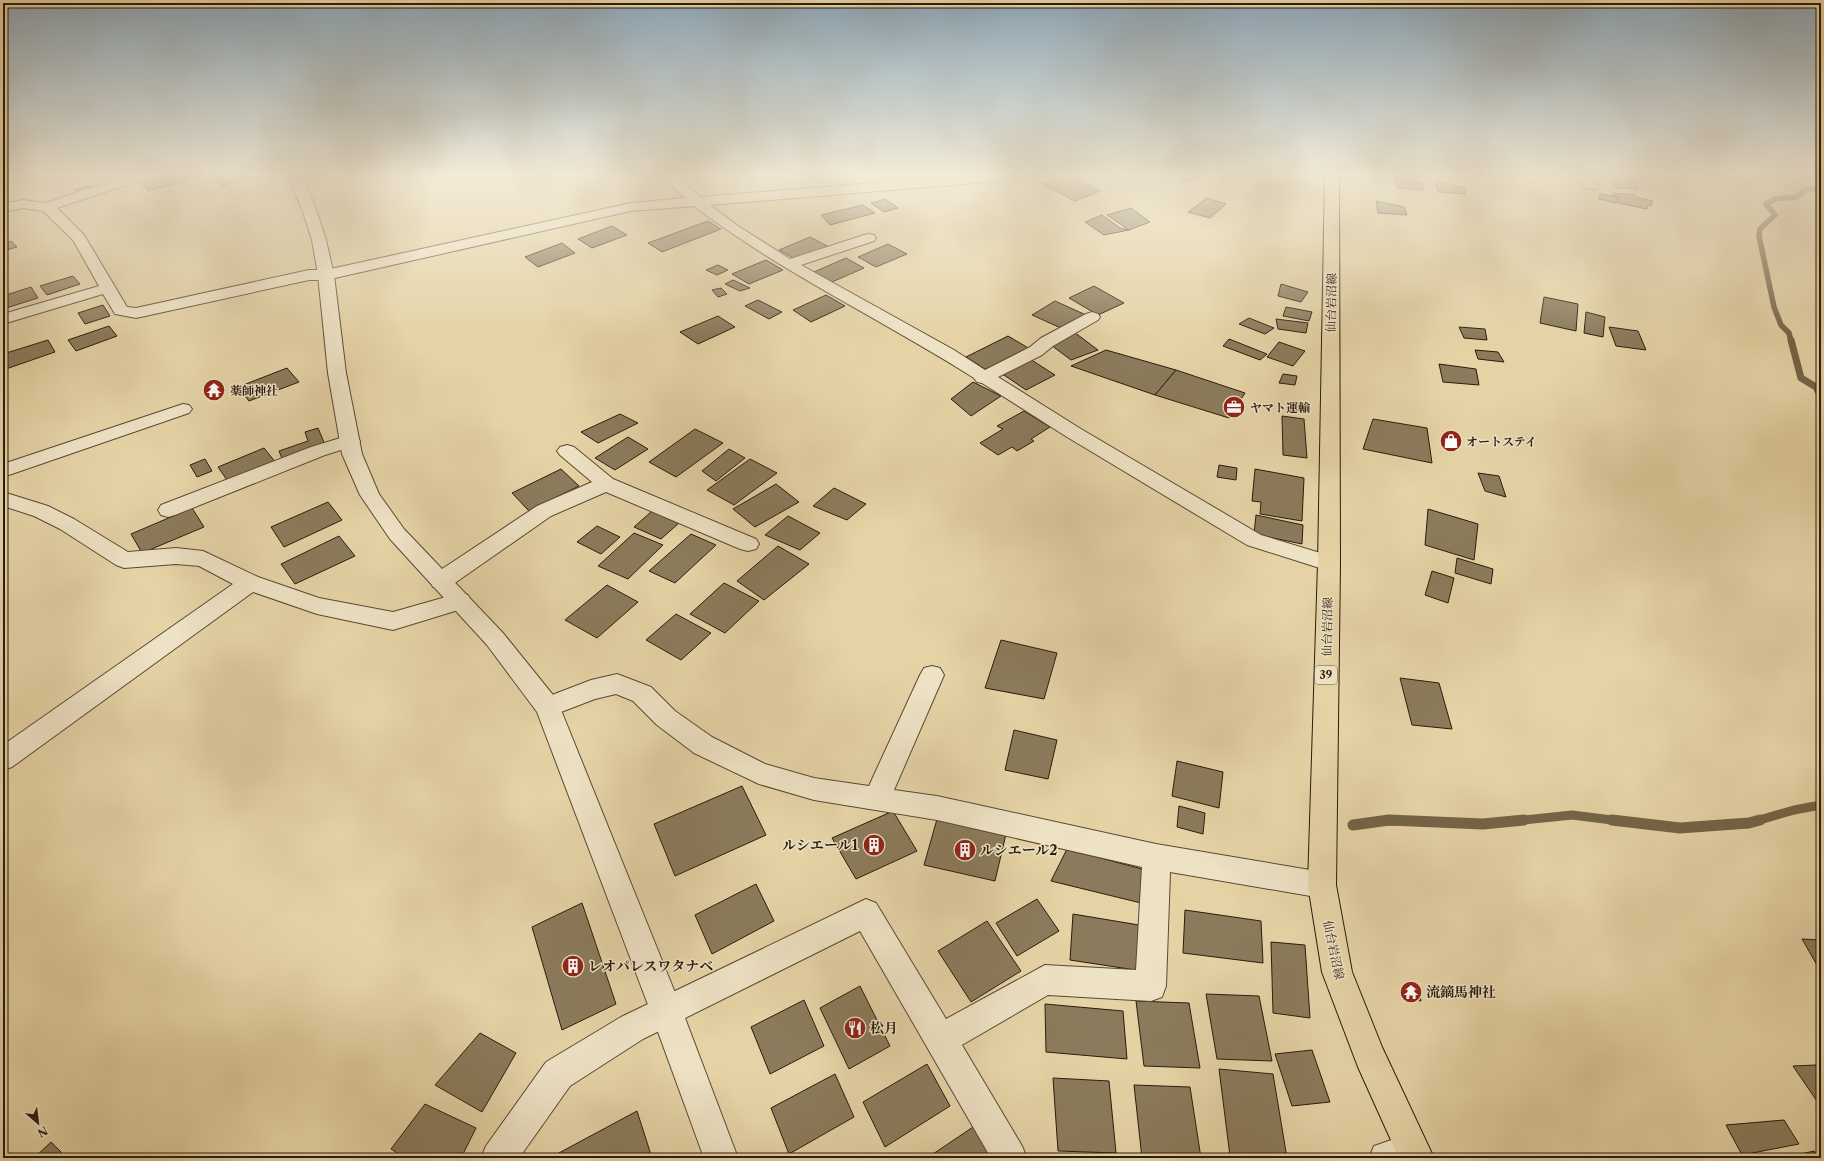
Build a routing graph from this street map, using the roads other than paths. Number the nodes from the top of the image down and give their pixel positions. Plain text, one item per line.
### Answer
1 (69, 228) edge
2 (315, 228) edge
3 (536, 228) edge
4 (732, 228) edge
5 (1331, 228) edge
6 (869, 238) dead end
7 (789, 264) junction
8 (326, 275) junction
9 (108, 288) junction
10 (1092, 317) dead end
11 (3, 319) edge
12 (983, 378) junction
13 (183, 409) dead end
14 (350, 441) junction
15 (567, 451) dead end
16 (3, 471) edge
17 (606, 484) junction
18 (3, 499) edge
19 (168, 510) dead end
20 (748, 544) dead end
21 (1328, 563) junction
22 (441, 581) junction
23 (250, 583) junction
24 (460, 601) junction
25 (932, 675) dead end
26 (548, 707) junction
27 (3, 760) edge
28 (877, 798) junction
29 (1156, 857) junction
30 (1322, 885) junction
31 (666, 1010) junction
32 (941, 1039) junction
33 (1405, 1155) edge
34 (498, 1158) edge
35 (721, 1158) edge
36 (1010, 1158) edge

1 - 9 street
2 - 8 street
3 - 8 street
4 - 7 street
5 - 21 main road, 仙台岩沼線 / 39
6 - 7 street
7 - 12 street
8 - 9 street
8 - 14 street
9 - 11 street
10 - 12 street
12 - 21 street
13 - 16 street
14 - 19 street
14 - 22 street
15 - 17 street
17 - 20 street
17 - 22 street
18 - 23 street
21 - 30 main road, 仙台岩沼線 / 39
22 - 24 street
23 - 24 street
23 - 27 street
24 - 26 street
25 - 28 street
26 - 28 street
26 - 31 street
28 - 29 street
29 - 30 street
29 - 32 street
30 - 33 main road, 仙台岩沼線 / 39
31 - 32 street
31 - 34 street
31 - 35 street
32 - 36 street

